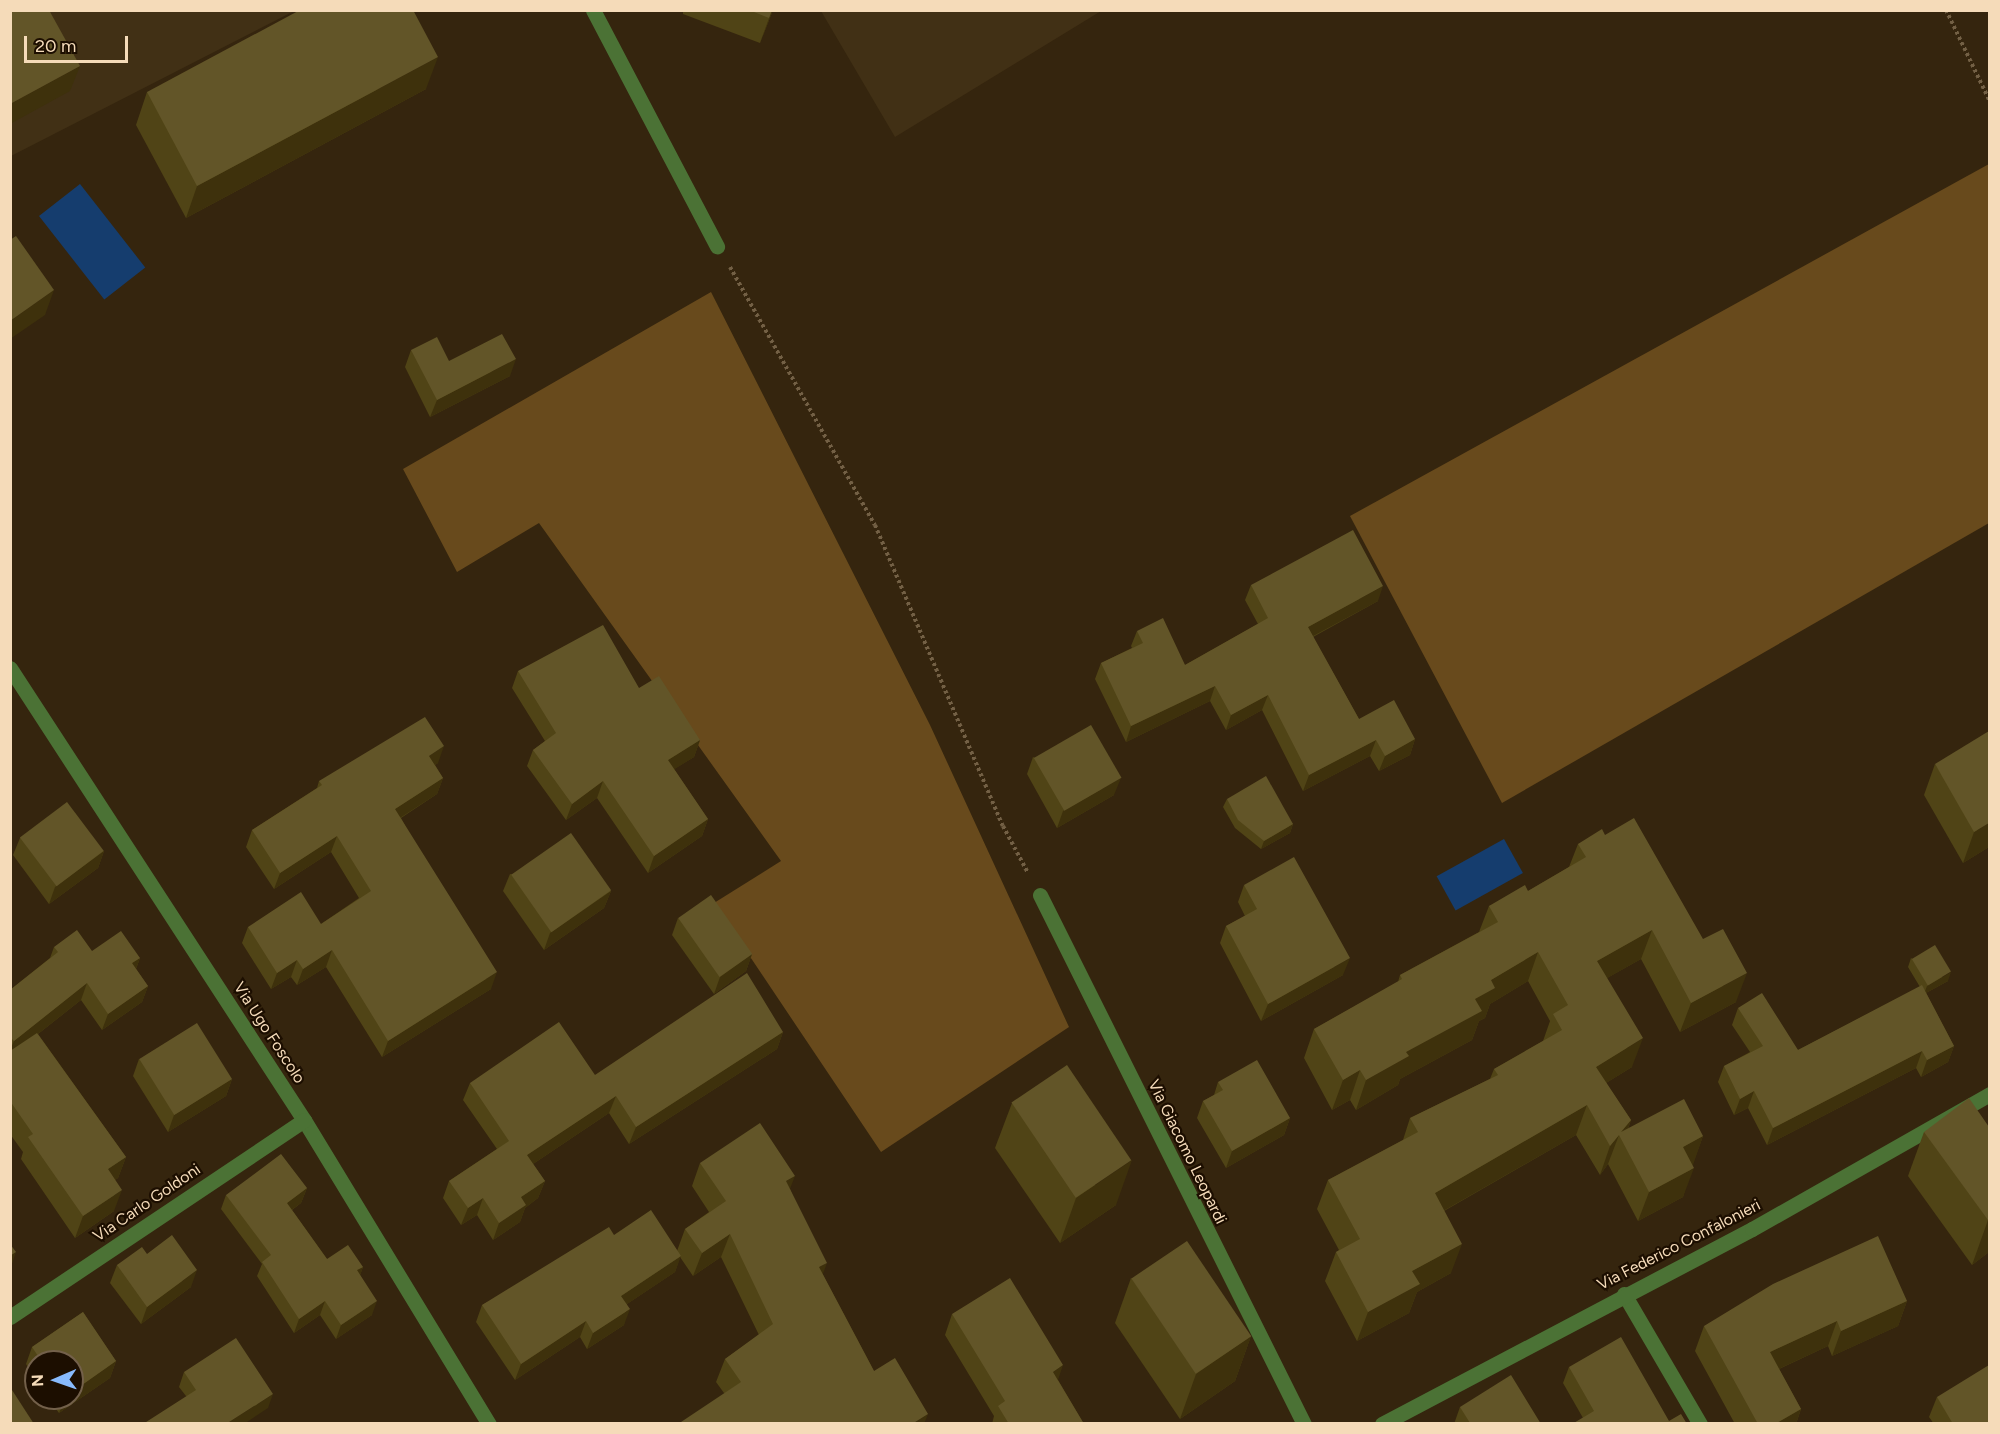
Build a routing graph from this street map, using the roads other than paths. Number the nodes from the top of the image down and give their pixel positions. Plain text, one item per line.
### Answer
1 (592, 10) edge
2 (717, 246) road end
3 (10, 668) edge
4 (1040, 895) road end
5 (1989, 1094) edge
6 (304, 1120) junction
7 (1624, 1294) junction
8 (10, 1317) edge
9 (489, 1424) edge
10 (1304, 1424) edge
11 (1382, 1424) edge
12 (1700, 1424) edge

1 - 2 street
3 - 6 street, Via Ugo Foscolo
4 - 10 street, Via Giacomo Leopardi
5 - 7 street, Via Federico Confalonieri
6 - 8 street, Via Carlo Goldoni
6 - 9 street, Via Ugo Foscolo
7 - 11 street, Via Federico Confalonieri
7 - 12 street

